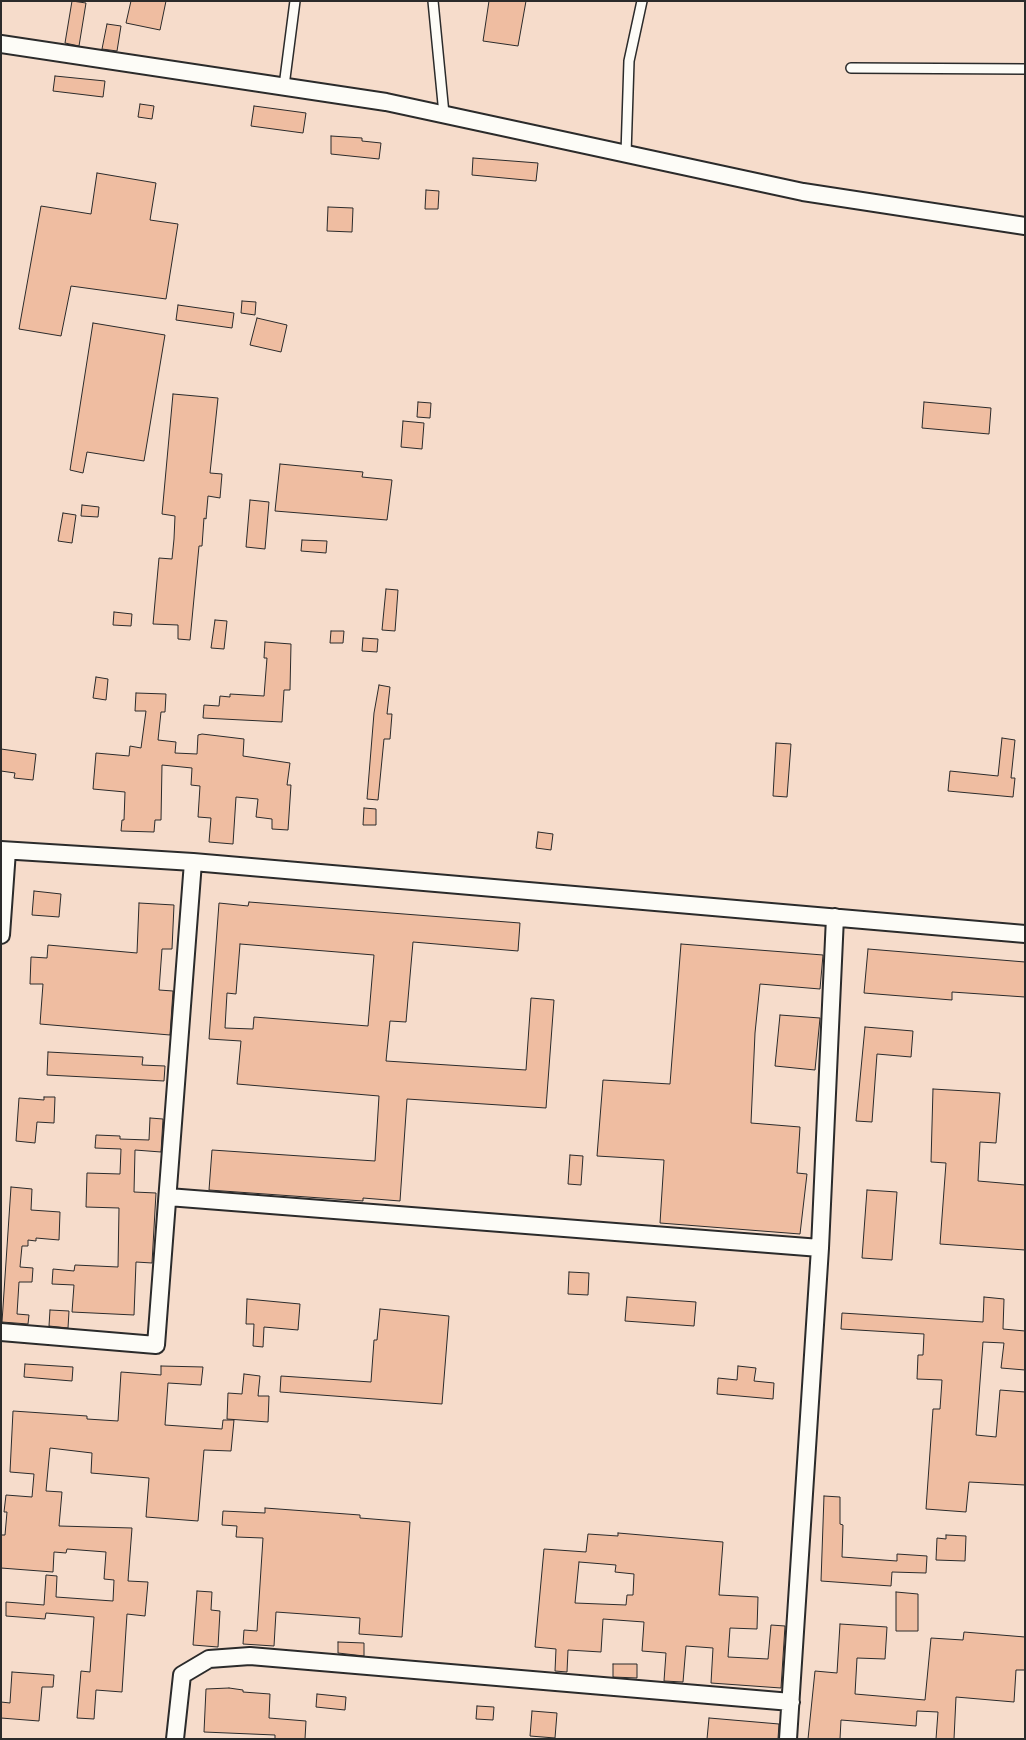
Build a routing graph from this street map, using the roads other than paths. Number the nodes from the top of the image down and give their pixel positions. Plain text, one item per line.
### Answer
1 (295, 1) edge
2 (433, 1) edge
3 (642, 1) edge
4 (1, 44) edge
5 (850, 68) dead end
6 (1025, 69) edge
7 (284, 86) junction
8 (444, 114) junction
9 (626, 154) junction
10 (1025, 226) edge
11 (4, 851) edge
12 (194, 862) junction
13 (835, 917) junction
14 (1025, 934) edge
15 (1, 935) edge
16 (168, 1197) junction
17 (820, 1248) junction
18 (1, 1332) edge
19 (791, 1702) junction
20 (175, 1739) edge
21 (788, 1739) edge

1 - 7 lane
2 - 8 lane
3 - 9 lane
4 - 7 street
5 - 6 lane
7 - 8 street
8 - 9 street
9 - 10 street
11 - 12 street
11 - 15 street
12 - 13 street
12 - 16 street
13 - 14 street
13 - 17 street
16 - 17 street
16 - 18 street
17 - 19 street
19 - 20 street
19 - 21 street

